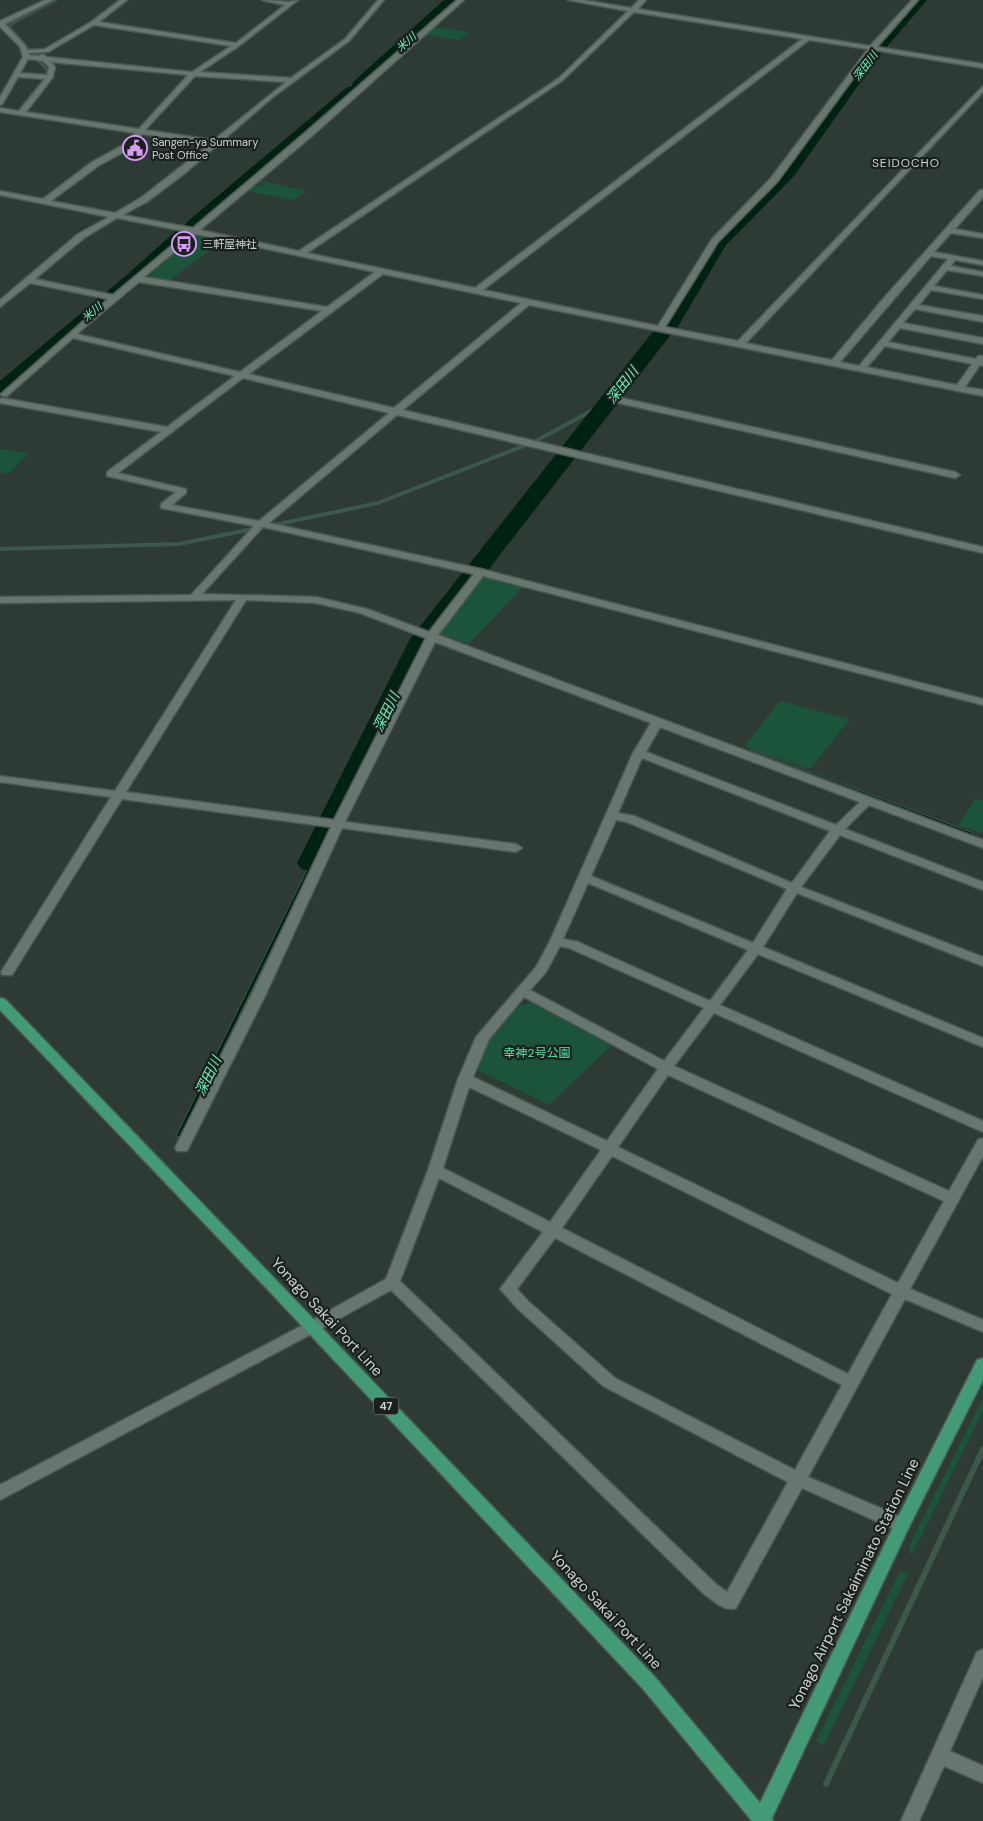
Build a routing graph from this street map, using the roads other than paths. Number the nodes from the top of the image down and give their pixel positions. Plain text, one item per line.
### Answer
1 (50, 0) edge
2 (124, 0) edge
3 (266, 0) edge
4 (381, 0) edge
5 (461, 0) edge
6 (571, 0) edge
7 (643, 0) edge
8 (915, 0) edge
9 (293, 2) edge
10 (633, 10) junction
11 (92, 23) junction
12 (0, 24) edge
13 (808, 38) junction
14 (236, 45) junction
15 (872, 48) junction
16 (37, 52) junction
17 (26, 54) junction
18 (46, 59) junction
19 (983, 66) edge
20 (193, 74) junction
21 (18, 75) junction
22 (50, 77) junction
23 (291, 80) junction
24 (983, 88) edge
25 (0, 103) edge
26 (0, 110) edge
27 (21, 113) junction
28 (141, 132) junction
29 (217, 143) junction
30 (983, 192) edge
31 (0, 193) edge
32 (46, 201) junction
33 (118, 216) junction
34 (950, 230) junction
35 (195, 231) junction
36 (983, 236) edge
37 (301, 253) junction
38 (928, 253) junction
39 (953, 258) junction
40 (983, 264) edge
41 (944, 267) junction
42 (381, 271) junction
43 (983, 274) edge
44 (139, 279) junction
45 (28, 280) junction
46 (928, 287) junction
47 (477, 291) junction
48 (115, 298) junction
49 (983, 298) edge
50 (527, 302) junction
51 (0, 304) edge
52 (913, 306) junction
53 (329, 310) junction
54 (983, 319) edge
55 (898, 325) junction
56 (660, 329) junction
57 (71, 335) junction
58 (983, 341) edge
59 (882, 343) junction
60 (740, 344) junction
61 (981, 360) edge
62 (834, 363) junction
63 (861, 369) junction
64 (240, 375) junction
65 (959, 388) junction
66 (983, 393) edge
67 (2, 397) edge
68 (617, 400) dead end
69 (395, 412) junction
70 (167, 430) junction
71 (955, 475) dead end
72 (261, 524) junction
73 (983, 550) edge
74 (481, 572) junction
75 (195, 596) junction
76 (243, 597) junction
77 (0, 600) edge
78 (432, 636) junction
79 (983, 702) edge
80 (658, 721) junction
81 (639, 753) junction
82 (0, 779) edge
83 (119, 794) junction
84 (868, 800) junction
85 (611, 815) junction
86 (338, 824) junction
87 (838, 829) junction
88 (983, 844) edge
89 (516, 848) dead end
90 (584, 877) junction
91 (983, 886) edge
92 (794, 888) junction
93 (556, 941) junction
94 (754, 949) junction
95 (983, 962) edge
96 (6, 972) dead end
97 (522, 991) junction
98 (0, 1002) edge
99 (711, 1006) junction
100 (983, 1043) edge
101 (666, 1068) junction
102 (465, 1079) junction
103 (983, 1127) edge
104 (983, 1143) edge
105 (182, 1148) dead end
106 (608, 1149) junction
107 (435, 1170) junction
108 (953, 1199) junction
109 (552, 1231) junction
110 (392, 1282) junction
111 (902, 1292) junction
112 (983, 1326) edge
113 (310, 1328) junction
114 (983, 1364) edge
115 (852, 1383) junction
116 (797, 1480) junction
117 (0, 1493) edge
118 (902, 1525) junction
119 (983, 1657) edge
120 (940, 1755) junction
121 (983, 1775) edge
122 (763, 1820) edge
123 (910, 1821) edge

1 - 12 street
2 - 11 street
3 - 9 street
4 - 23 street
5 - 35 street
6 - 10 street
7 - 10 street
8 - 15 street
9 - 14 street
10 - 13 street
10 - 37 street
11 - 14 street
11 - 16 street
12 - 17 street
13 - 15 street
13 - 47 street
14 - 20 street
15 - 19 street
15 - 56 street
16 - 17 street
16 - 18 street
17 - 18 street
17 - 21 street
18 - 20 street
18 - 22 street
20 - 23 street
20 - 28 street
21 - 22 street
21 - 25 street
22 - 27 street
23 - 29 street
24 - 60 street
26 - 27 street
27 - 28 street
28 - 29 street
28 - 32 street
29 - 33 street
30 - 34 street
31 - 32 street
32 - 33 street
33 - 35 street
33 - 45 street
34 - 36 street
34 - 38 street
35 - 37 street
35 - 44 street
37 - 42 street
38 - 39 street
38 - 62 street
39 - 40 street
39 - 41 street
41 - 43 street
41 - 46 street
42 - 47 street
42 - 53 street
44 - 48 street
44 - 53 street
45 - 48 street
45 - 51 street
46 - 49 street
46 - 52 street
47 - 50 street
48 - 57 street
50 - 56 street
50 - 69 street
52 - 54 street
52 - 55 street
53 - 64 street
55 - 58 street
55 - 59 street
56 - 60 street
57 - 64 street
57 - 67 street
59 - 61 street
59 - 63 street
60 - 62 street
61 - 65 street
62 - 63 street
63 - 65 street
64 - 69 street
64 - 70 street
65 - 66 street
67 - 70 street
68 - 71 street
69 - 72 street
69 - 73 street
70 - 72 street
72 - 74 street
72 - 75 street
74 - 78 street
74 - 79 street
75 - 76 street
75 - 77 street
76 - 78 street
76 - 83 street
78 - 80 street
78 - 86 street
80 - 81 street
80 - 84 street
81 - 85 street
81 - 87 street
82 - 83 street
83 - 86 street
83 - 96 street
84 - 87 street
84 - 88 street
85 - 90 street
85 - 92 street
86 - 89 street
86 - 105 street
87 - 91 street
87 - 92 street
90 - 93 street
90 - 94 street
92 - 94 street
92 - 95 street
93 - 97 street
93 - 99 street
94 - 99 street
94 - 100 street
97 - 101 street
97 - 102 street
98 - 113 main road, Yonago Sakai Port Line / 47
99 - 101 street
99 - 103 street
101 - 106 street
101 - 108 street
102 - 106 street
102 - 107 street
104 - 108 street
106 - 109 street
106 - 111 street
107 - 109 street
107 - 110 street
108 - 111 street
109 - 115 street
109 - 116 street
110 - 113 street
110 - 116 street
111 - 112 street
111 - 115 street
113 - 117 street
113 - 122 main road, Yonago Sakai Port Line / 47
114 - 118 main road, Yonago Airport Sakaiminato Station Line
115 - 116 street
116 - 118 street
118 - 122 main road, Yonago Airport Sakaiminato Station Line
119 - 120 street
120 - 121 street
120 - 123 street

